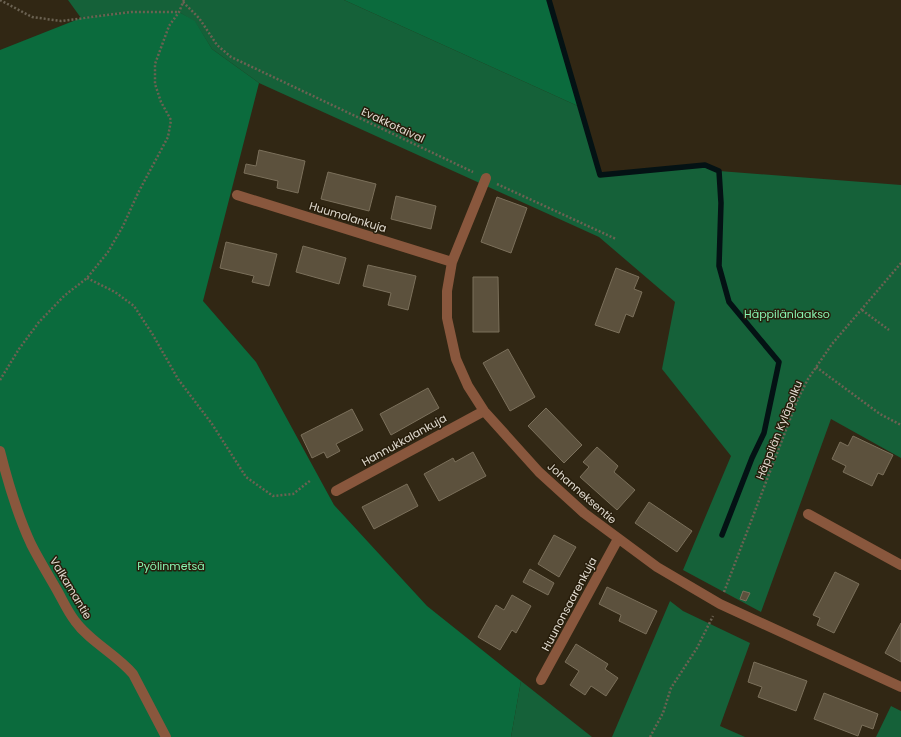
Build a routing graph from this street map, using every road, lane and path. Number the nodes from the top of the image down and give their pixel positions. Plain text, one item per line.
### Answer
1 (0, 0) edge
2 (183, 1) edge
3 (179, 12) junction
4 (486, 178) junction
5 (237, 195) dead end
6 (616, 239) dead end
7 (452, 262) junction
8 (901, 263) edge
9 (87, 278) junction
10 (862, 310) junction
11 (889, 330) dead end
12 (816, 368) junction
13 (0, 380) edge
14 (484, 411) junction
15 (901, 425) edge
16 (0, 451) edge
17 (311, 480) dead end
18 (336, 491) dead end
19 (808, 514) dead end
20 (618, 538) junction
21 (901, 566) edge
22 (720, 604) junction
23 (542, 680) dead end
24 (901, 687) edge
25 (166, 737) edge
26 (650, 737) edge

1 - 3 path
2 - 3 path
2 - 4 path, Evakkotaival
3 - 9 path
4 - 6 path, Evakkotaival
4 - 7 street, Johanneksentie
5 - 7 street, Huumolankuja
7 - 14 street, Johanneksentie
8 - 10 path, Häppilän Kyläpolku
9 - 13 path
9 - 17 path
10 - 11 path
10 - 12 path, Häppilän Kyläpolku
12 - 15 path
12 - 22 path, Häppilän Kyläpolku
14 - 18 street, Hannukkalankuja
14 - 20 street, Johanneksentie
16 - 25 street, Valkamantie
19 - 21 street
20 - 22 street, Johanneksentie
20 - 23 street, Huunonsaarenkuja
22 - 24 street, Johanneksentie
22 - 26 path, Häppilän Kyläpolku

